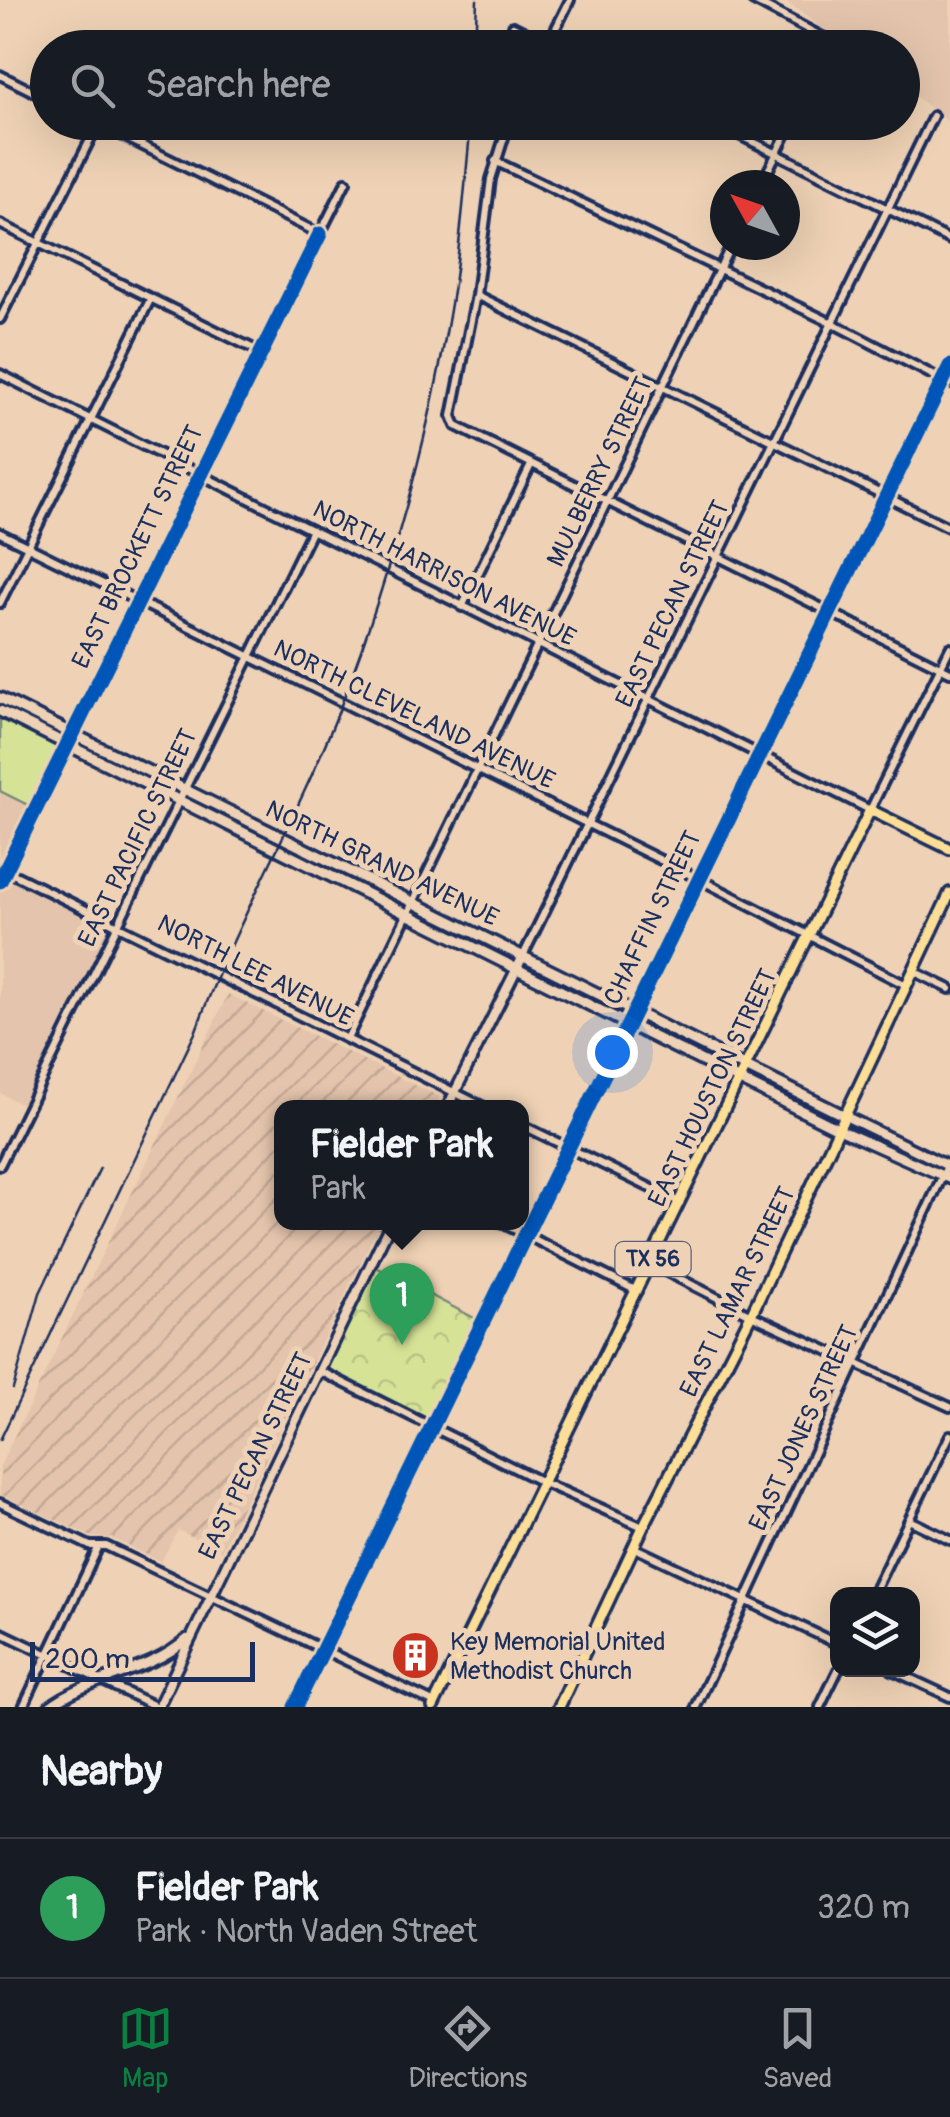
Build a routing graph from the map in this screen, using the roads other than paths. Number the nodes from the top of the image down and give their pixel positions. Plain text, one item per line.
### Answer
1 (570, 0) edge
2 (752, 0) edge
3 (514, 26) dead end
4 (521, 30) edge
5 (555, 30) edge
6 (804, 30) edge
7 (0, 76) edge
8 (30, 90) edge
9 (933, 116) dead end
10 (89, 140) edge
11 (131, 140) edge
12 (503, 140) edge
13 (750, 140) edge
14 (783, 140) edge
15 (777, 153) junction
16 (495, 161) junction
17 (769, 170) edge
18 (346, 182) dead end
19 (888, 209) junction
20 (0, 224) edge
21 (320, 234) junction
22 (950, 240) edge
23 (39, 242) junction
24 (724, 260) edge
25 (719, 270) junction
26 (476, 295) junction
27 (152, 298) junction
28 (0, 319) edge
29 (834, 324) junction
30 (262, 353) junction
31 (950, 366) edge
32 (0, 374) edge
33 (946, 382) edge
34 (663, 386) junction
35 (92, 419) junction
36 (774, 440) junction
37 (530, 465) junction
38 (201, 474) junction
39 (886, 497) junction
40 (607, 502) junction
41 (950, 528) edge
42 (312, 530) junction
43 (0, 533) edge
44 (28, 547) junction
45 (718, 557) junction
46 (139, 601) junction
47 (0, 603) edge
48 (462, 606) junction
49 (829, 611) junction
50 (540, 645) junction
51 (950, 648) edge
52 (251, 657) junction
53 (940, 668) junction
54 (950, 672) edge
55 (0, 698) edge
56 (649, 700) junction
57 (0, 710) edge
58 (74, 734) junction
59 (68, 745) junction
60 (762, 755) junction
61 (477, 769) junction
62 (182, 794) junction
63 (870, 810) junction
64 (588, 824) junction
65 (946, 846) edge
66 (5, 870) junction
67 (699, 879) junction
68 (0, 881) edge
69 (950, 893) edge
70 (413, 902) junction
71 (408, 912) junction
72 (117, 924) junction
73 (809, 934) junction
74 (522, 956) junction
75 (517, 967) junction
76 (913, 971) junction
77 (906, 986) junction
78 (950, 988) edge
79 (634, 1012) junction
80 (629, 1022) junction
81 (346, 1039) junction
82 (746, 1067) junction
83 (740, 1078) junction
84 (455, 1092) junction
85 (451, 1100) edge
86 (470, 1100) edge
87 (845, 1116) junction
88 (868, 1127) junction
89 (529, 1128) edge
90 (838, 1129) junction
91 (862, 1140) junction
92 (568, 1147) junction
93 (0, 1165) edge
94 (949, 1167) edge
95 (946, 1178) edge
96 (679, 1202) junction
97 (529, 1227) edge
98 (386, 1230) edge
99 (515, 1230) edge
100 (527, 1230) edge
101 (525, 1235) junction
102 (651, 1264) junction
103 (636, 1291) junction
104 (751, 1315) junction
105 (856, 1364) junction
106 (320, 1371) junction
107 (950, 1407) edge
108 (431, 1426) junction
109 (950, 1435) edge
110 (542, 1482) junction
111 (0, 1504) edge
112 (909, 1520) junction
113 (644, 1526) junction
114 (950, 1540) edge
115 (99, 1546) junction
116 (635, 1548) junction
117 (877, 1587) edge
118 (211, 1597) junction
119 (746, 1600) junction
120 (0, 1632) edge
121 (192, 1634) junction
122 (830, 1640) edge
123 (322, 1650) junction
124 (46, 1654) junction
125 (835, 1677) edge
126 (907, 1677) edge
127 (103, 1681) junction
128 (950, 1697) edge
129 (437, 1706) edge
130 (23, 1707) edge
131 (48, 1707) edge
132 (157, 1707) edge
133 (294, 1707) edge
134 (558, 1707) edge
135 (696, 1707) edge
136 (820, 1707) edge

1 - 5 street
2 - 6 street
3 - 4 street
7 - 8 street
9 - 19 street, EAST PECAN STREET
10 - 23 street
11 - 21 street
12 - 16 street
13 - 15 street
14 - 15 street
15 - 17 street
15 - 19 street
16 - 25 street
16 - 26 street
18 - 21 street, EAST BROCKETT STREET
19 - 22 street
19 - 29 street, EAST PECAN STREET
20 - 23 street
21 - 30 street, EAST BROCKETT STREET
23 - 27 street
23 - 28 street
24 - 25 street, MULBERRY STREET
25 - 29 street
25 - 34 street, MULBERRY STREET
26 - 34 street
26 - 37 street
27 - 30 street
27 - 35 street
29 - 33 street
29 - 36 street, EAST PECAN STREET
30 - 38 street, EAST BROCKETT STREET
31 - 33 street, CHAFFIN STREET
32 - 35 street, NORTH HARRISON AVENUE
33 - 39 street, CHAFFIN STREET
34 - 36 street
34 - 40 street, MULBERRY STREET
35 - 38 street, NORTH HARRISON AVENUE
35 - 44 street
36 - 39 street
36 - 45 street, EAST PECAN STREET
37 - 40 street
37 - 48 street
38 - 42 street, NORTH HARRISON AVENUE
38 - 46 street, EAST BROCKETT STREET
39 - 41 street
39 - 49 street, CHAFFIN STREET
40 - 45 street
40 - 50 street, MULBERRY STREET
42 - 48 street, NORTH HARRISON AVENUE
42 - 52 street, EAST PACIFIC STREET
43 - 44 street, NORTH CLEVELAND AVENUE
44 - 46 street, NORTH CLEVELAND AVENUE
44 - 47 street
45 - 49 street
45 - 56 street, EAST PECAN STREET
46 - 52 street, NORTH CLEVELAND AVENUE
46 - 58 street, EAST BROCKETT STREET
48 - 50 street, NORTH HARRISON AVENUE
49 - 53 street
49 - 60 street, CHAFFIN STREET
50 - 56 street, NORTH HARRISON AVENUE
50 - 61 street, MULBERRY STREET
51 - 53 street, EAST HOUSTON STREET
52 - 61 street, NORTH CLEVELAND AVENUE
52 - 62 street, EAST PACIFIC STREET
53 - 54 street
53 - 63 street, EAST HOUSTON STREET
55 - 58 main road, NORTH GRAND AVENUE
56 - 60 street, NORTH HARRISON AVENUE
56 - 64 street, EAST PECAN STREET
57 - 59 main road, NORTH GRAND AVENUE
58 - 59 street, EAST BROCKETT STREET
58 - 62 main road, NORTH GRAND AVENUE
59 - 62 main road, NORTH GRAND AVENUE
59 - 66 street, EAST BROCKETT STREET
60 - 63 street, NORTH HARRISON AVENUE
60 - 67 street, CHAFFIN STREET
61 - 64 street, NORTH CLEVELAND AVENUE
61 - 70 street, MULBERRY STREET
62 - 70 main road, NORTH GRAND AVENUE
62 - 71 main road, NORTH GRAND AVENUE
62 - 72 street, EAST PACIFIC STREET
63 - 65 main road
63 - 73 main road, EAST HOUSTON STREET / TX 56
64 - 67 street, NORTH CLEVELAND AVENUE
64 - 74 street, EAST PECAN STREET
66 - 68 street, EAST BROCKETT STREET
66 - 72 street, NORTH LEE AVENUE
67 - 73 street, NORTH CLEVELAND AVENUE
67 - 79 street, CHAFFIN STREET
69 - 76 main road, EAST LAMAR STREET
70 - 71 street, MULBERRY STREET
70 - 74 main road, NORTH GRAND AVENUE
71 - 75 main road, NORTH GRAND AVENUE
71 - 81 street, MULBERRY STREET
72 - 81 street, NORTH LEE AVENUE
72 - 93 street, EAST PACIFIC STREET
73 - 77 street, NORTH CLEVELAND AVENUE
73 - 82 main road, EAST HOUSTON STREET / TX 56
74 - 75 street, EAST PECAN STREET
74 - 79 main road, NORTH GRAND AVENUE
75 - 80 main road, NORTH GRAND AVENUE
75 - 84 street, EAST PECAN STREET
76 - 77 main road, EAST LAMAR STREET
76 - 78 street
77 - 87 main road, EAST LAMAR STREET
79 - 80 street, CHAFFIN STREET
79 - 82 main road, NORTH GRAND AVENUE
80 - 83 main road, NORTH GRAND AVENUE
80 - 92 street, CHAFFIN STREET
81 - 84 street, NORTH LEE AVENUE
82 - 83 main road, EAST HOUSTON STREET / TX 56
82 - 87 main road, NORTH GRAND AVENUE
83 - 90 main road, NORTH GRAND AVENUE
83 - 96 main road, EAST HOUSTON STREET / TX 56
84 - 85 street, EAST PECAN STREET
84 - 86 street, NORTH LEE AVENUE
87 - 88 street
87 - 90 main road, EAST LAMAR STREET
88 - 91 street
88 - 94 street
89 - 92 street
90 - 91 street
90 - 104 main road, EAST LAMAR STREET
91 - 95 street
92 - 96 street
92 - 97 street, CHAFFIN STREET
94 - 95 street, EAST JONES STREET
95 - 105 street, EAST JONES STREET
96 - 102 main road, EAST HOUSTON STREET / TX 56
98 - 106 street, EAST PECAN STREET
99 - 101 street
100 - 101 street, CHAFFIN STREET
101 - 103 street
101 - 108 street, CHAFFIN STREET
102 - 103 main road, EAST HOUSTON STREET / TX 56
102 - 104 street
103 - 110 main road, EAST HOUSTON STREET / TX 56
104 - 105 street
104 - 113 main road, EAST LAMAR STREET
105 - 107 street
105 - 119 street, EAST JONES STREET
106 - 108 street
106 - 118 street, EAST PECAN STREET
108 - 110 street
108 - 123 street, CHAFFIN STREET
109 - 112 street
110 - 113 street
110 - 129 main road, EAST HOUSTON STREET / TX 56
111 - 115 street
112 - 114 street
112 - 117 street
113 - 116 main road, EAST LAMAR STREET
115 - 118 street
115 - 124 street
116 - 119 street
116 - 134 main road, EAST LAMAR STREET
118 - 121 street, EAST PECAN STREET
118 - 123 street
119 - 122 street
119 - 135 street, EAST JONES STREET
120 - 124 street
121 - 127 street
121 - 132 street, EAST PECAN STREET
123 - 129 street
123 - 133 street, CHAFFIN STREET
124 - 127 street
124 - 130 street
125 - 136 street
126 - 128 street
127 - 131 street
127 - 132 street

